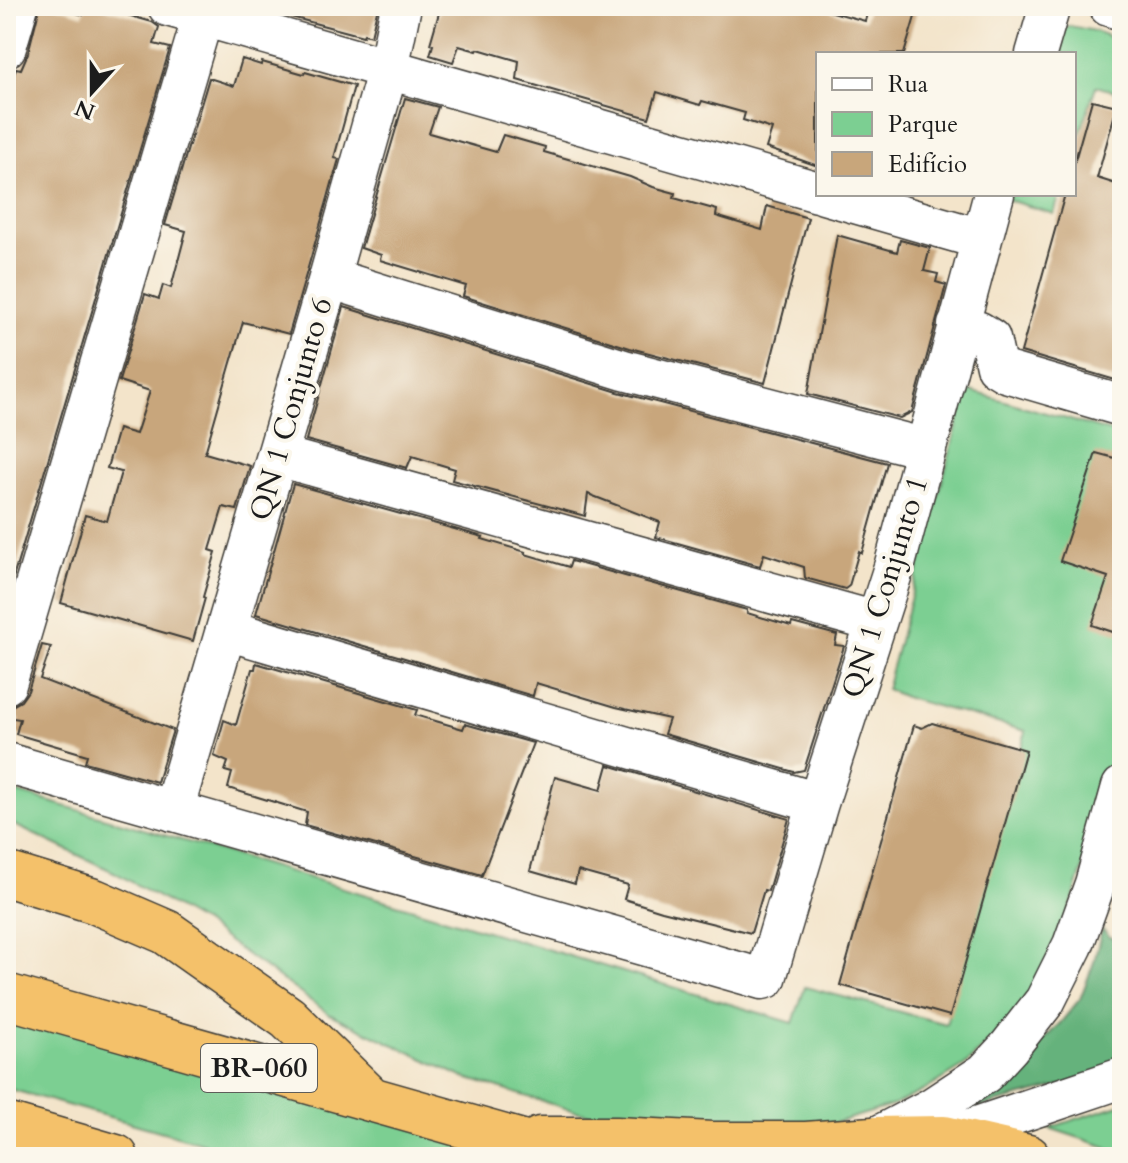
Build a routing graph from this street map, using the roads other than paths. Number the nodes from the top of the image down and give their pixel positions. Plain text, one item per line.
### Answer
1 (18, 6) edge
2 (401, 6) edge
3 (1050, 6) edge
4 (1109, 6) edge
5 (1122, 10) edge
6 (186, 11) edge
7 (6, 47) edge
8 (1037, 52) edge
9 (388, 69) junction
10 (816, 191) edge
11 (831, 196) edge
12 (993, 196) edge
13 (981, 239) junction
14 (329, 278) junction
15 (958, 325) junction
16 (1122, 406) edge
17 (926, 449) junction
18 (278, 456) junction
19 (876, 622) junction
20 (227, 630) junction
21 (6, 684) edge
22 (6, 763) edge
23 (1122, 787) edge
24 (818, 803) junction
25 (173, 811) junction
26 (6, 874) edge
27 (1109, 886) edge
28 (6, 996) edge
29 (1122, 1078) edge
30 (372, 1100) junction
31 (6, 1125) edge
32 (944, 1138) junction
33 (513, 1139) junction
34 (873, 1139) junction
35 (116, 1157) edge
36 (575, 1157) edge
37 (1028, 1157) edge

1 - 7 street
2 - 9 street, QN 1 Conjunto 6
3 - 8 street
4 - 5 street
6 - 9 street
6 - 21 street
9 - 10 street
9 - 14 street, QN 1 Conjunto 6
11 - 13 street
12 - 13 street, QN 1 Conjunto 1
13 - 15 street, QN 1 Conjunto 1
14 - 17 street
14 - 18 street, QN 1 Conjunto 6
15 - 16 street
15 - 17 street, QN 1 Conjunto 1
17 - 19 street, QN 1 Conjunto 1
18 - 19 street
18 - 20 street, QN 1 Conjunto 6
19 - 24 street, QN 1 Conjunto 1
20 - 24 street
20 - 25 street, QN 1 Conjunto 6
22 - 25 street
23 - 27 street
24 - 25 street, QN 1 Conjunto 1
26 - 30 highway
27 - 34 street
28 - 30 highway, BR-060
29 - 32 street
30 - 33 highway, BR-060
31 - 35 highway
32 - 34 highway
32 - 37 highway
33 - 34 highway
33 - 36 highway, BR-060

